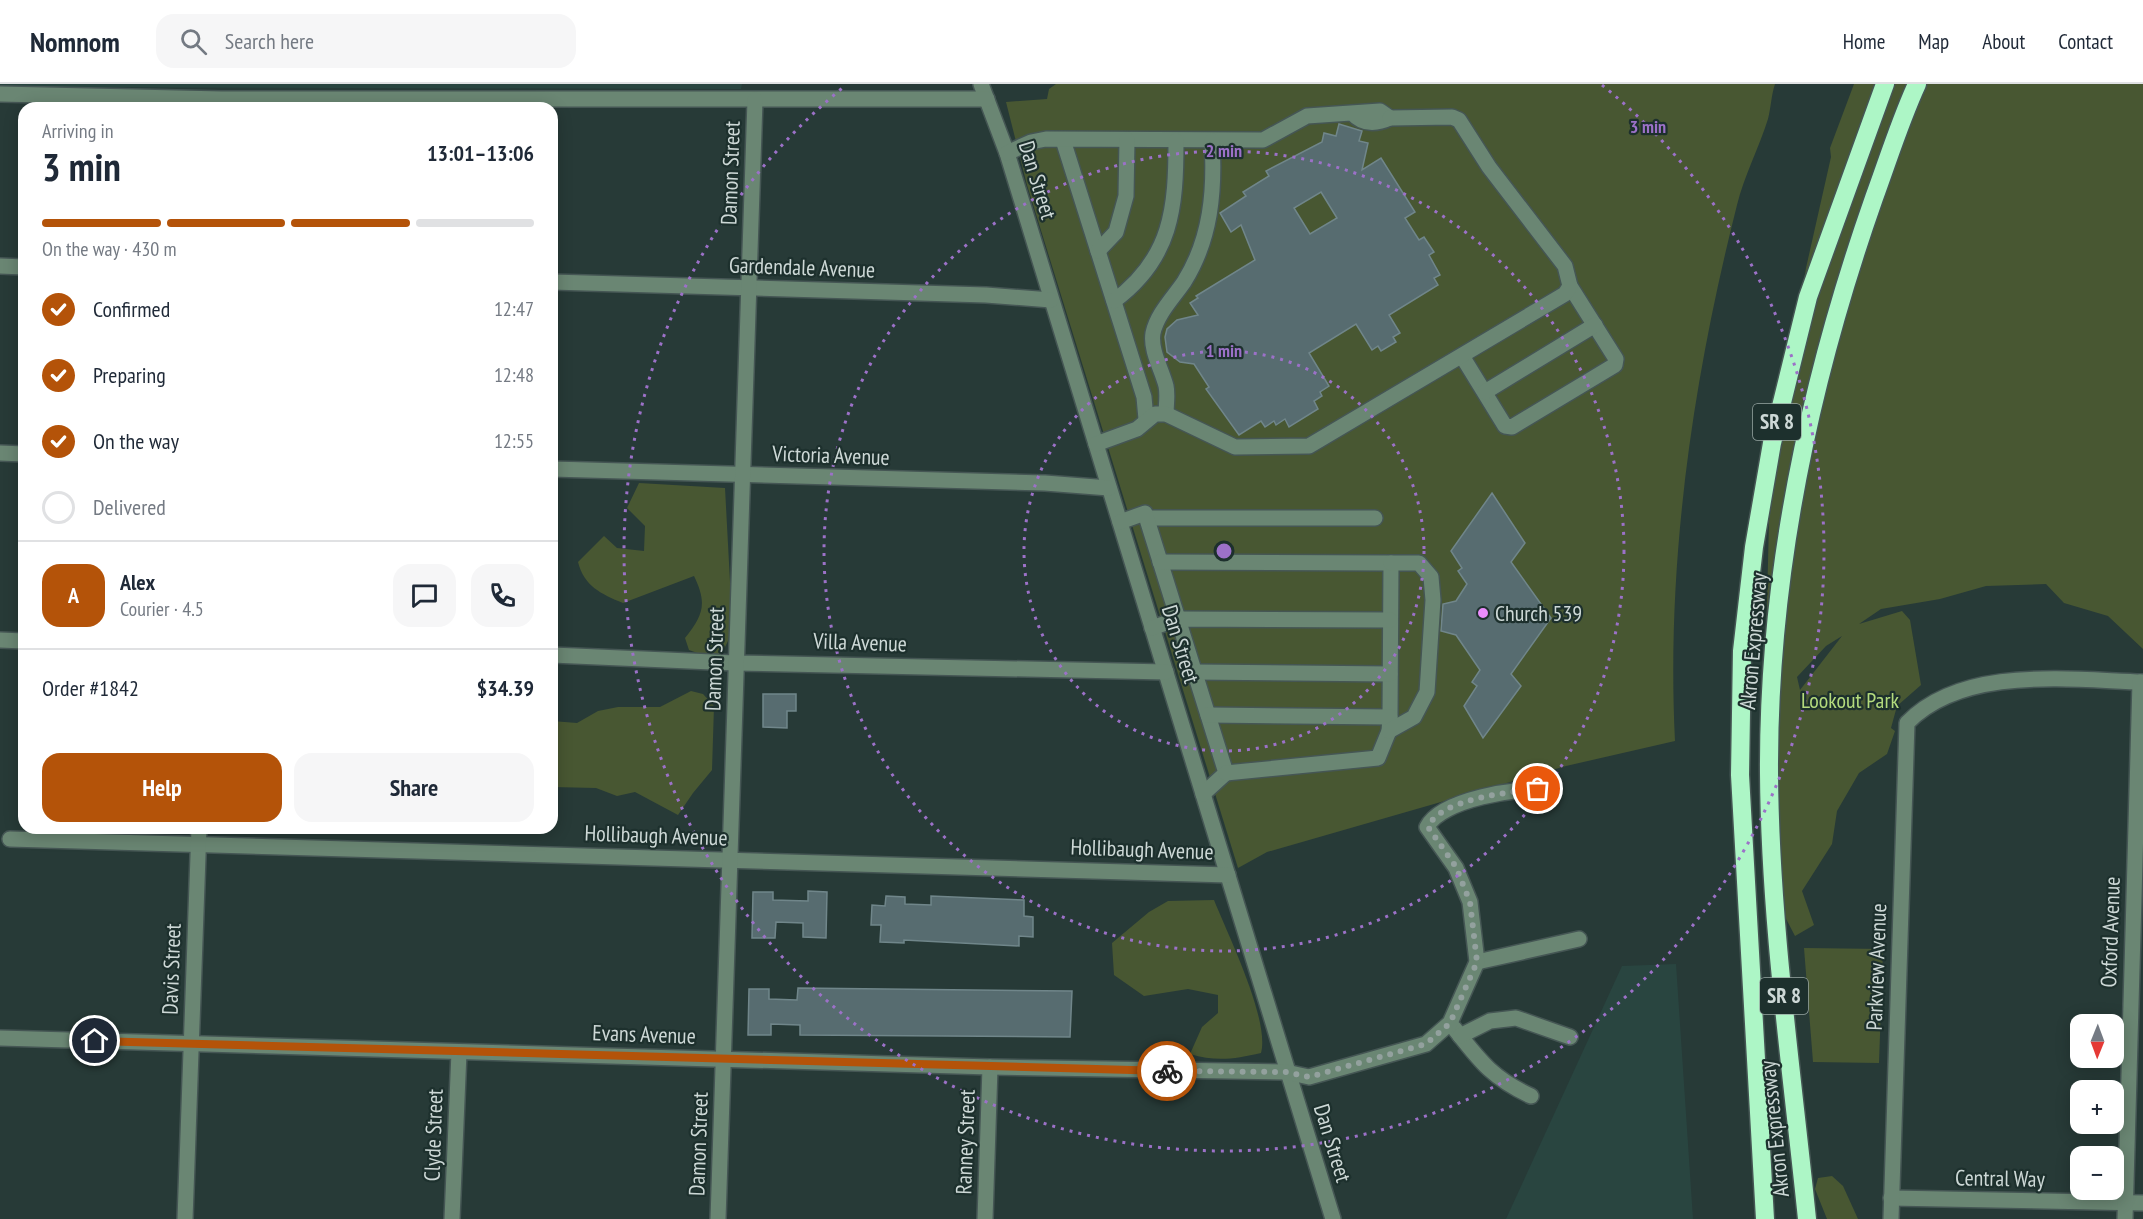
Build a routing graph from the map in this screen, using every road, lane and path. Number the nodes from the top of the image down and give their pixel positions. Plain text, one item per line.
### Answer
1 (981, 84) edge
2 (1886, 84) edge
3 (1917, 84) edge
4 (0, 94) edge
5 (987, 99) junction
6 (755, 100) junction
7 (196, 102) edge
8 (248, 102) edge
9 (1063, 140) junction
10 (1127, 140) junction
11 (1176, 141) junction
12 (1212, 141) junction
13 (1006, 153) junction
14 (1098, 251) junction
15 (0, 266) edge
16 (18, 267) edge
17 (558, 282) edge
18 (1570, 286) junction
19 (749, 288) junction
20 (1051, 300) junction
21 (1114, 301) junction
22 (1595, 325) junction
23 (1461, 356) junction
24 (1485, 392) junction
25 (1166, 414) junction
26 (1146, 419) junction
27 (1096, 444) junction
28 (0, 453) edge
29 (18, 454) edge
30 (558, 469) edge
31 (743, 474) junction
32 (1109, 488) junction
33 (1147, 518) junction
34 (1375, 518) dead end
35 (1120, 522) junction
36 (1160, 562) junction
37 (1390, 563) junction
38 (1177, 619) junction
39 (1390, 621) junction
40 (1152, 628) junction
41 (0, 640) edge
42 (18, 641) edge
43 (558, 656) edge
44 (735, 663) junction
45 (1166, 672) junction
46 (1194, 672) junction
47 (1390, 674) junction
48 (2142, 682) edge
49 (1208, 715) junction
50 (1389, 724) junction
51 (1226, 773) junction
52 (1548, 790) dead end
53 (1203, 794) junction
54 (199, 834) edge
55 (10, 839) dead end
56 (2139, 841) edge
57 (198, 845) junction
58 (730, 860) junction
59 (1228, 875) junction
60 (1579, 939) dead end
61 (1477, 962) junction
62 (1450, 1023) junction
63 (1460, 1036) junction
64 (1570, 1037) dead end
65 (0, 1038) edge
66 (190, 1044) junction
67 (459, 1052) junction
68 (724, 1060) junction
69 (990, 1067) junction
70 (1286, 1072) junction
71 (1531, 1096) dead end
72 (1891, 1198) junction
73 (2126, 1202) junction
74 (2143, 1203) edge
75 (185, 1219) edge
76 (452, 1219) edge
77 (718, 1219) edge
78 (985, 1219) edge
79 (1333, 1219) edge
80 (1764, 1219) edge
81 (1808, 1219) edge
82 (1891, 1219) edge
83 (2125, 1219) edge

1 - 5 street, Dan Street
2 - 80 highway, Akron Expressway / SR 8
3 - 81 highway, Akron Expressway / SR 8
4 - 7 street
5 - 6 street
5 - 13 street, Dan Street
6 - 8 street
6 - 19 street, Damon Street
9 - 10 street
9 - 13 street
9 - 14 street
10 - 11 street
10 - 14 street
11 - 12 street
11 - 21 street
12 - 18 street
12 - 25 street
13 - 20 street, Dan Street
14 - 21 street
15 - 16 street
17 - 19 street, Gardendale Avenue
18 - 22 street
18 - 23 street
19 - 20 street, Gardendale Avenue
19 - 31 street, Damon Street
20 - 27 street, Dan Street
21 - 26 street
22 - 24 street
22 - 24 street
23 - 24 street
23 - 25 street
25 - 26 street
26 - 27 street
27 - 32 street, Dan Street
28 - 29 street
30 - 31 street, Victoria Avenue
31 - 32 street, Victoria Avenue
31 - 44 street, Damon Street
32 - 35 street, Dan Street
33 - 34 street
33 - 35 street
33 - 36 street
35 - 40 street, Dan Street
36 - 37 street
36 - 38 street
37 - 39 street
37 - 50 street
38 - 39 street
38 - 40 street
38 - 46 street
39 - 47 street
40 - 45 street, Dan Street
41 - 42 street
43 - 44 street, Villa Avenue
44 - 45 street, Villa Avenue
44 - 58 street, Damon Street
45 - 53 street, Dan Street
46 - 47 street
46 - 49 street
47 - 50 street
48 - 56 street, Oxford Avenue
48 - 72 street, Parkview Avenue
49 - 50 street
49 - 51 street
50 - 51 street
51 - 53 street
52 - 61 street
53 - 59 street, Dan Street
54 - 57 street, Davis Street
55 - 57 street, Hollibaugh Avenue
56 - 73 street, Oxford Avenue
57 - 58 street, Hollibaugh Avenue
57 - 66 street, Davis Street
58 - 59 street, Hollibaugh Avenue
58 - 68 street, Damon Street
59 - 70 street, Dan Street
60 - 61 street
61 - 62 street
62 - 63 street
62 - 70 street, Evans Avenue
63 - 64 street
63 - 71 street
65 - 66 street, Evans Avenue
66 - 67 street, Evans Avenue
66 - 75 street, Davis Street
67 - 68 street, Evans Avenue
67 - 76 street, Clyde Street
68 - 69 street, Evans Avenue
68 - 77 street, Damon Street
69 - 70 street, Evans Avenue
69 - 78 street, Ranney Street
70 - 79 street, Dan Street
72 - 73 street, Central Way
72 - 82 street, Parkview Avenue
73 - 74 street, Central Way
73 - 83 street, Oxford Avenue

